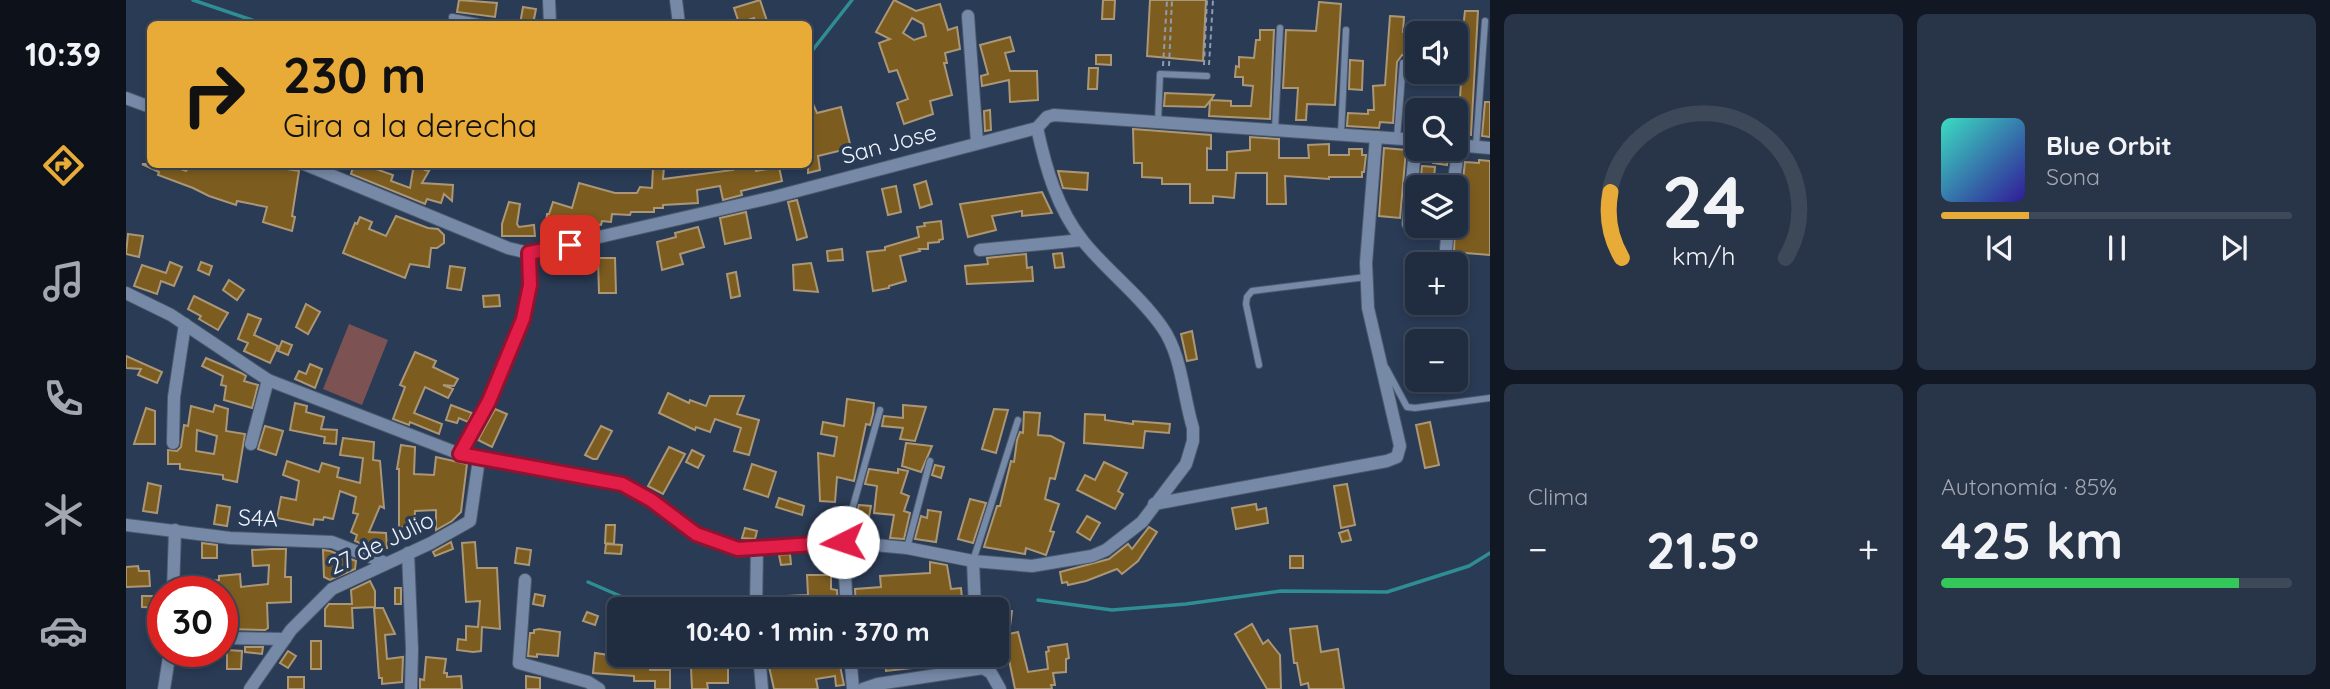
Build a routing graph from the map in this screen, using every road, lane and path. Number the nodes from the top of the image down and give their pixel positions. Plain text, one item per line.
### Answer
1 (549, 0) edge
2 (676, 0) edge
3 (1167, 0) edge
4 (1172, 0) edge
5 (1207, 0) edge
6 (1213, 0) edge
7 (1166, 4) junction
8 (1172, 4) junction
9 (1207, 7) junction
10 (1213, 7) junction
11 (1166, 13) junction
12 (1171, 13) junction
13 (1206, 15) junction
14 (968, 16) dead end
15 (1213, 16) junction
16 (452, 17) dead end
17 (473, 21) edge
18 (550, 21) edge
19 (679, 21) edge
20 (1485, 21) dead end
21 (1165, 22) junction
22 (1171, 22) junction
23 (1206, 25) junction
24 (1212, 25) junction
25 (1280, 28) dead end
26 (1346, 30) dead end
27 (1165, 31) junction
28 (1170, 31) junction
29 (1205, 33) junction
30 (1212, 34) junction
31 (1164, 40) junction
32 (1170, 40) junction
33 (1205, 42) junction
34 (1211, 42) junction
35 (1164, 48) junction
36 (1170, 49) junction
37 (1204, 51) junction
38 (1211, 51) junction
39 (1163, 58) junction
40 (1169, 58) junction
41 (1204, 60) junction
42 (1210, 60) junction
43 (1403, 63) dead end
44 (1165, 74) junction
45 (1205, 76) junction
46 (126, 98) edge
47 (147, 106) edge
48 (1158, 122) junction
49 (1037, 128) junction
50 (1275, 129) junction
51 (1341, 134) junction
52 (1376, 137) junction
53 (1397, 138) junction
54 (1405, 139) edge
55 (977, 142) junction
56 (1468, 146) edge
57 (1476, 146) junction
58 (1490, 148) edge
59 (314, 168) edge
60 (1447, 238) edge
61 (1082, 240) junction
62 (1446, 248) dead end
63 (980, 250) dead end
64 (529, 253) junction
65 (1366, 276) junction
66 (126, 293) edge
67 (184, 324) junction
68 (1375, 348) junction
69 (1259, 365) dead end
70 (268, 380) junction
71 (1490, 398) edge
72 (880, 410) dead end
73 (1018, 419) dead end
74 (173, 443) dead end
75 (251, 444) dead end
76 (460, 454) junction
77 (479, 459) junction
78 (930, 461) dead end
79 (1154, 504) junction
80 (126, 525) edge
81 (175, 530) junction
82 (843, 542) junction
83 (757, 548) junction
84 (907, 548) junction
85 (408, 553) junction
86 (973, 561) junction
87 (386, 563) junction
88 (174, 576) edge
89 (525, 580) dead end
90 (757, 597) edge
91 (846, 597) edge
92 (974, 597) edge
93 (238, 638) edge
94 (285, 639) junction
95 (167, 667) edge
96 (759, 667) edge
97 (851, 667) edge
98 (954, 667) edge
99 (986, 667) edge
100 (164, 689) edge
101 (250, 689) edge
102 (411, 689) edge
103 (599, 689) edge
104 (762, 689) edge
105 (853, 689) edge
106 (863, 689) edge
107 (999, 689) edge

1 - 18 street
2 - 19 street
3 - 7 path
4 - 8 path
5 - 9 path
6 - 10 path
7 - 8 path
7 - 11 path
8 - 12 path
9 - 10 path
9 - 13 path
10 - 15 path
11 - 12 path
11 - 21 path
12 - 22 path
13 - 15 path
13 - 23 path
14 - 55 street
15 - 24 path
16 - 17 lane
20 - 57 lane
21 - 22 path
21 - 27 path
22 - 28 path
23 - 24 path
23 - 29 path
24 - 30 path
25 - 50 lane
26 - 51 lane
27 - 28 path
27 - 31 path
28 - 32 path
29 - 30 path
29 - 33 path
30 - 34 path
31 - 32 path
31 - 35 path
32 - 36 path
33 - 34 path
33 - 37 path
34 - 38 path
35 - 36 path
35 - 39 path
36 - 40 path
37 - 38 path
37 - 41 path
38 - 42 path
39 - 40 path
39 - 44 path
40 - 44 path
41 - 42 path
41 - 45 path
42 - 45 path
43 - 53 lane
44 - 45 lane
44 - 48 lane
46 - 47 street
48 - 49 street, San Jose
48 - 50 street, San Jose
49 - 55 street, San Jose
49 - 61 street
50 - 51 street, San Jose
51 - 52 street, San Jose
52 - 53 street, San Jose
52 - 65 street
53 - 54 street, San Jose
55 - 64 street, San Jose
56 - 57 street
57 - 58 street
59 - 64 street, San Jose
60 - 62 street
61 - 63 street
61 - 79 street
64 - 76 street
65 - 68 street
65 - 69 lane
66 - 67 street
67 - 70 street
67 - 74 street
68 - 71 lane
68 - 79 street
70 - 75 street
70 - 76 street
72 - 82 lane
73 - 86 lane
76 - 77 street
77 - 83 street
77 - 85 street, 27 de Julio
78 - 84 lane
79 - 86 street
80 - 81 street, S4A
81 - 87 street, S4A
81 - 88 street
82 - 83 street
82 - 84 street
82 - 91 street
83 - 90 street
84 - 86 street
85 - 87 street, 27 de Julio
85 - 102 street
86 - 92 street
87 - 94 street, 27 de Julio
89 - 103 street
93 - 94 street
94 - 101 street, 27 de Julio
95 - 100 street
96 - 104 street
97 - 105 street
98 - 106 street
99 - 107 street

